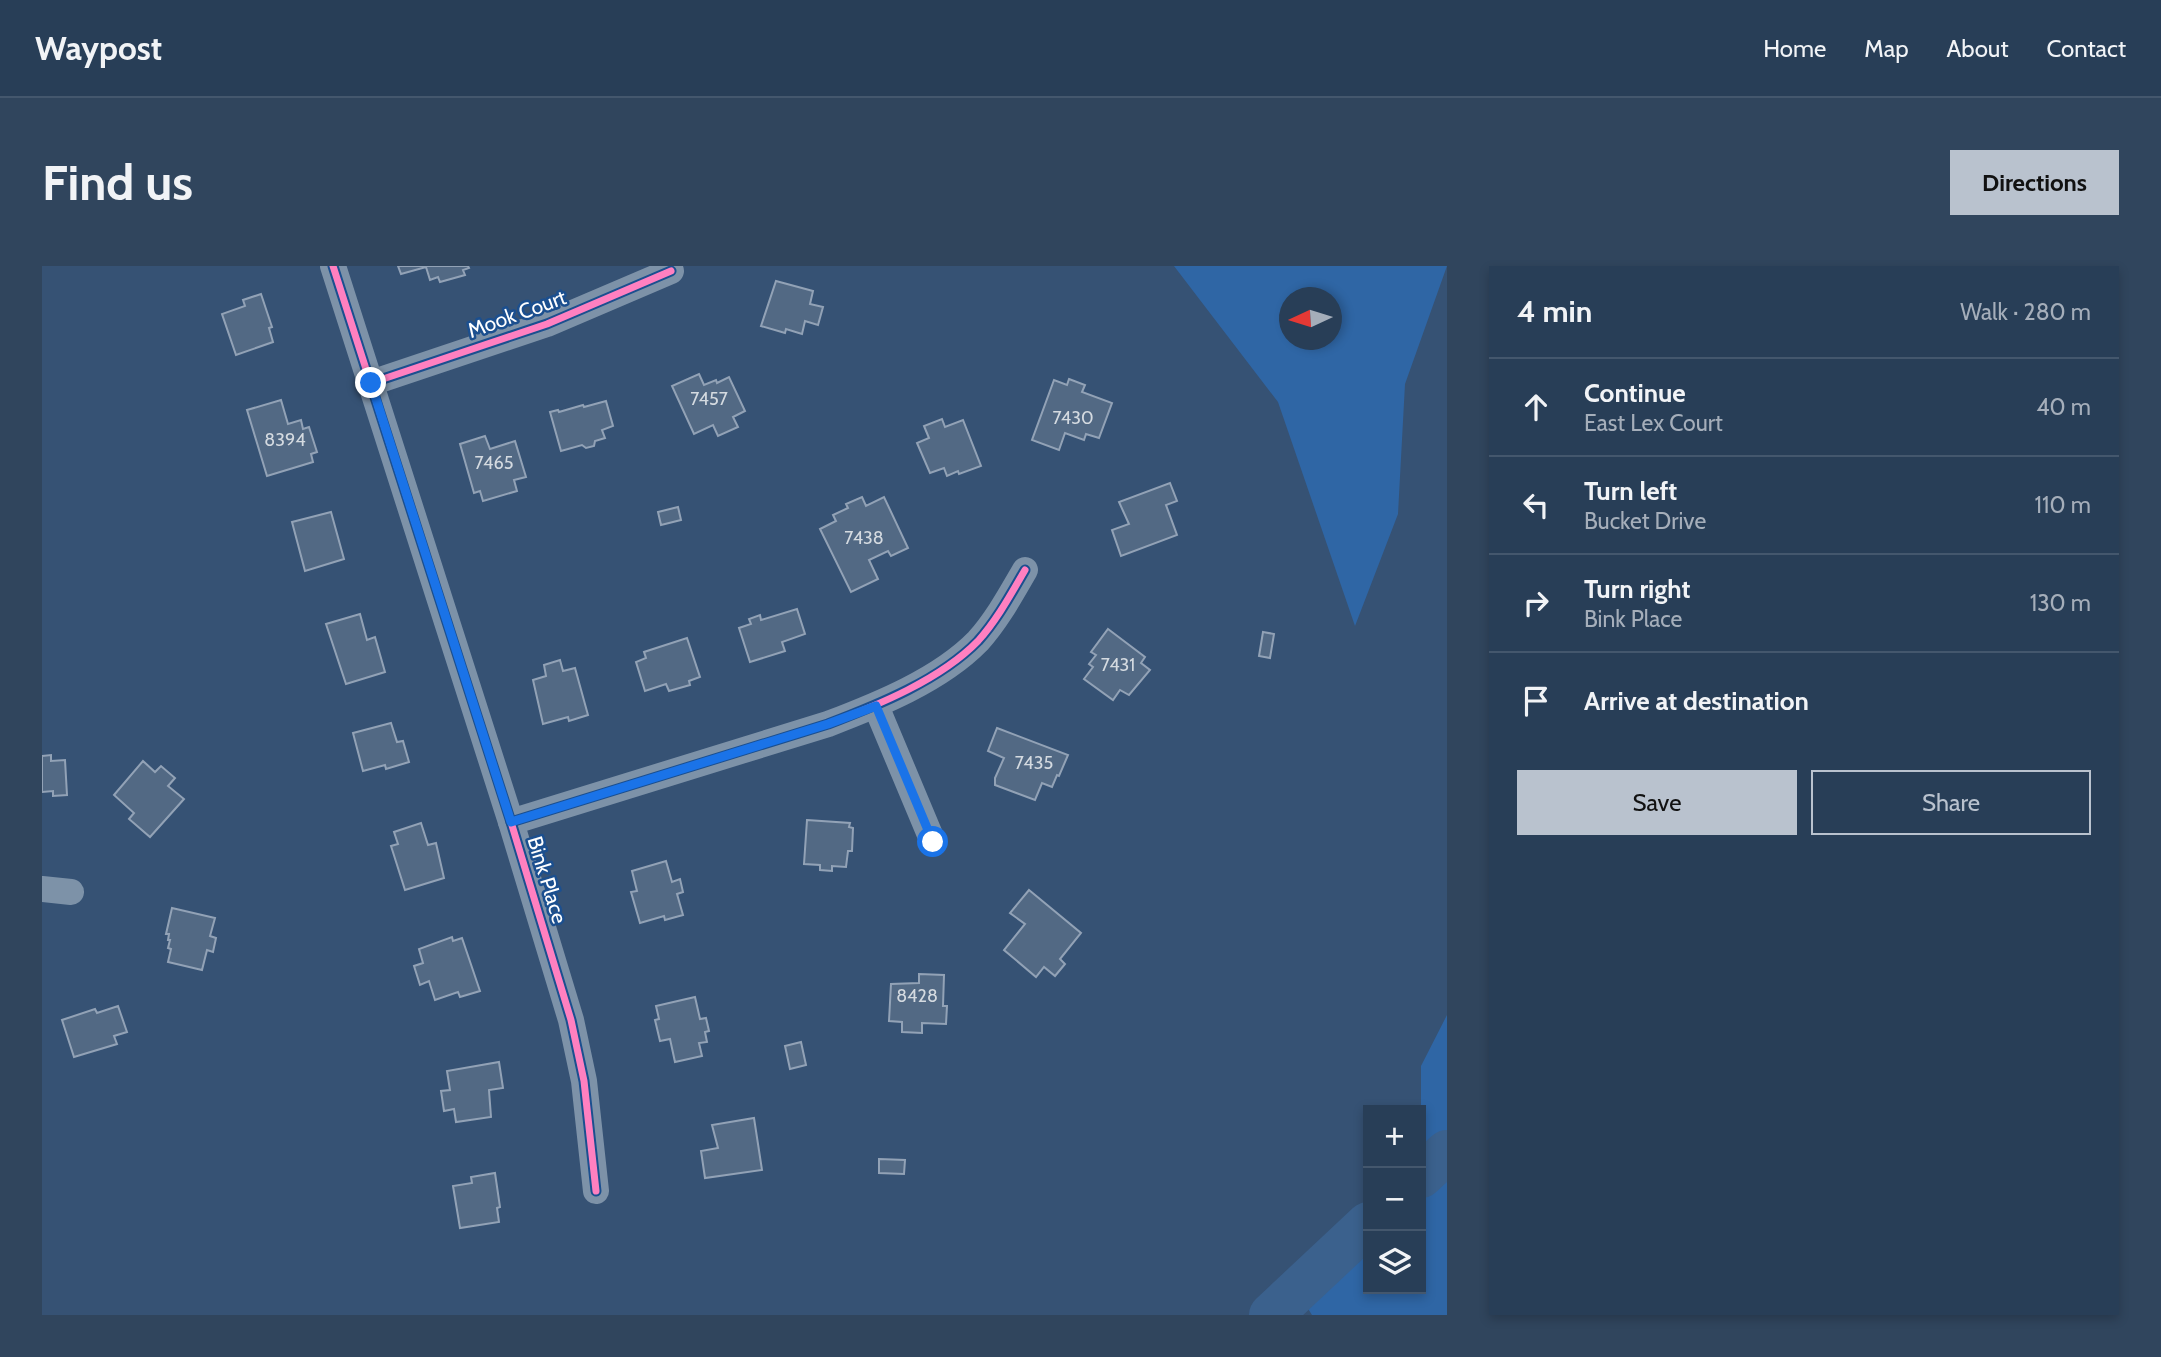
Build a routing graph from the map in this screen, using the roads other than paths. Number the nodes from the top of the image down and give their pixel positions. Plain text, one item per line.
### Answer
1 (333, 266) edge
2 (671, 271) dead end
3 (371, 383) junction
4 (1025, 570) dead end
5 (876, 706) junction
6 (511, 822) junction
7 (933, 842) dead end
8 (42, 890) edge
9 (71, 892) dead end
10 (596, 1191) dead end

1 - 3 street, Bink Place
2 - 3 street, Mook Court
3 - 6 street, Bink Place
4 - 5 street
5 - 6 street
5 - 7 street
6 - 10 street, Bink Place
8 - 9 street

